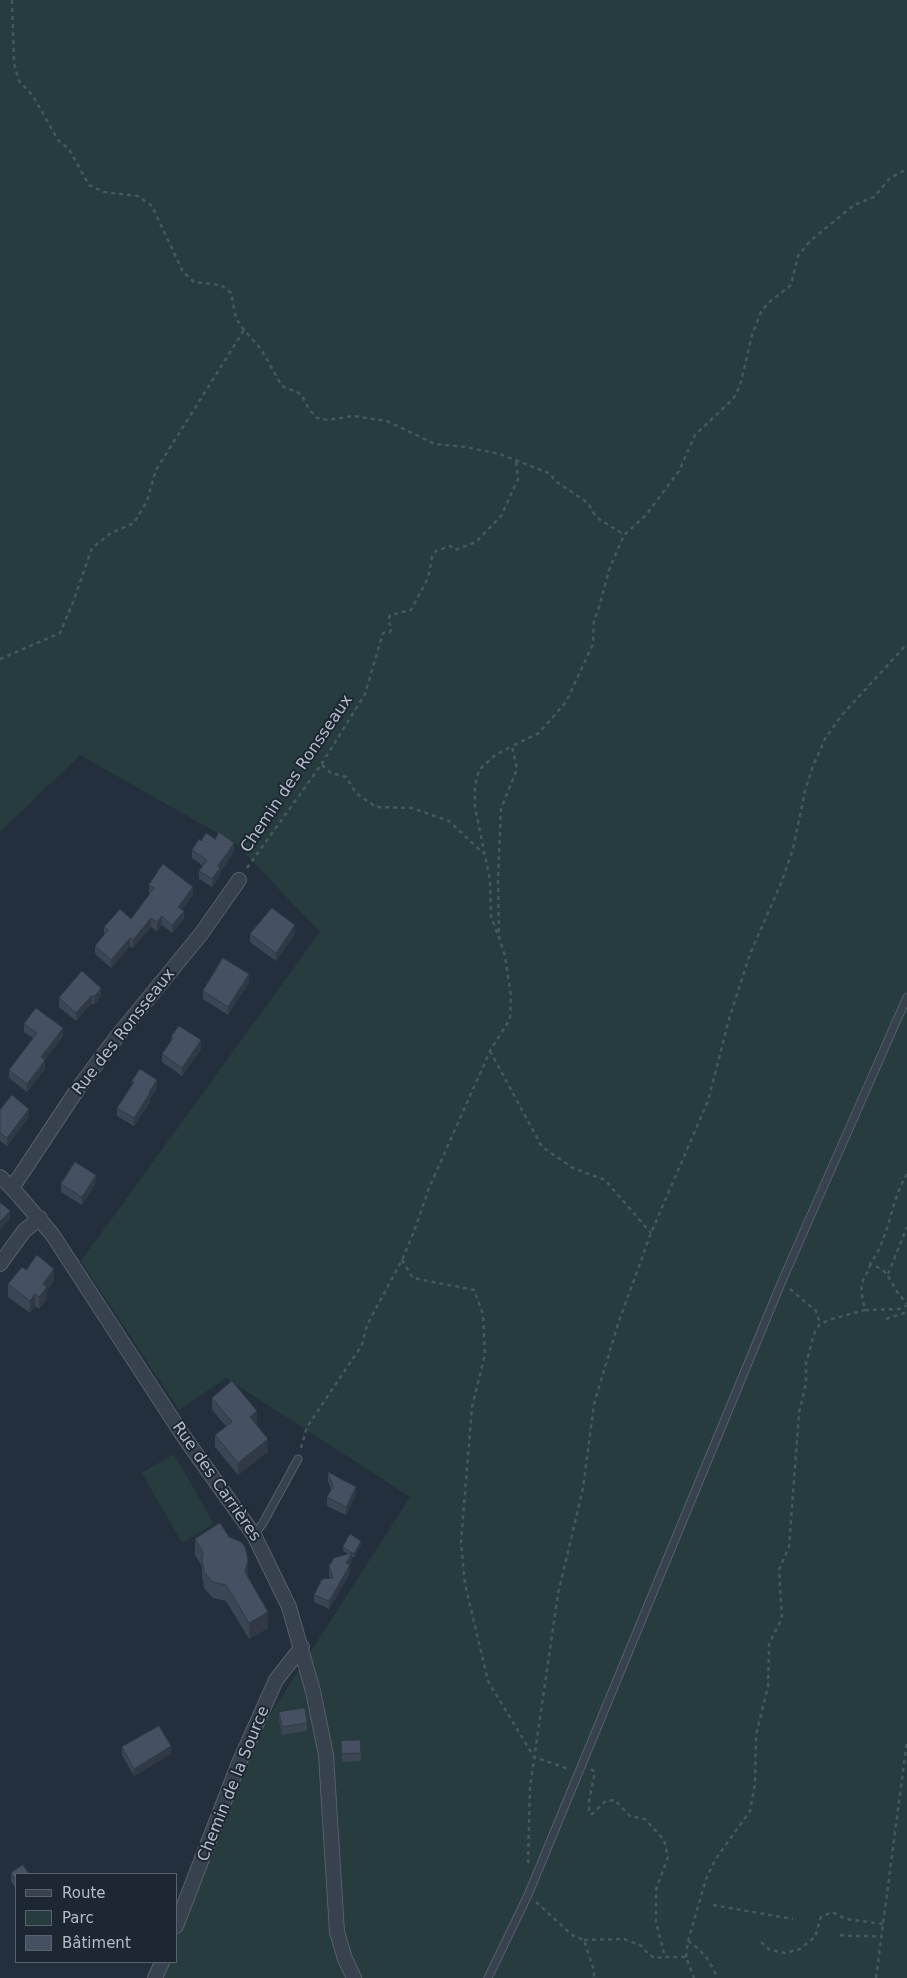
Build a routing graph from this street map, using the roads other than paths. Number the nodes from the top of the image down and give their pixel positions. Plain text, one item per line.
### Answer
1 (239, 880) road end
2 (907, 997) edge
3 (0, 1177) edge
4 (12, 1188) junction
5 (40, 1218) junction
6 (0, 1264) edge
7 (298, 1459) road end
8 (254, 1535) junction
9 (302, 1647) junction
10 (178, 1921) edge
11 (162, 1963) edge
12 (155, 1978) edge
13 (354, 1978) edge
14 (488, 1978) edge

1 - 4 street, Rue des Ronsseaux
2 - 14 lane
3 - 4 street, Rue des Carrières
4 - 5 street, Rue des Carrières
5 - 6 street
5 - 8 street, Rue des Carrières
7 - 8 lane
8 - 9 street, Rue des Carrières
9 - 10 street, Chemin de la Source
9 - 13 street, Rue des Carrières
11 - 12 street

